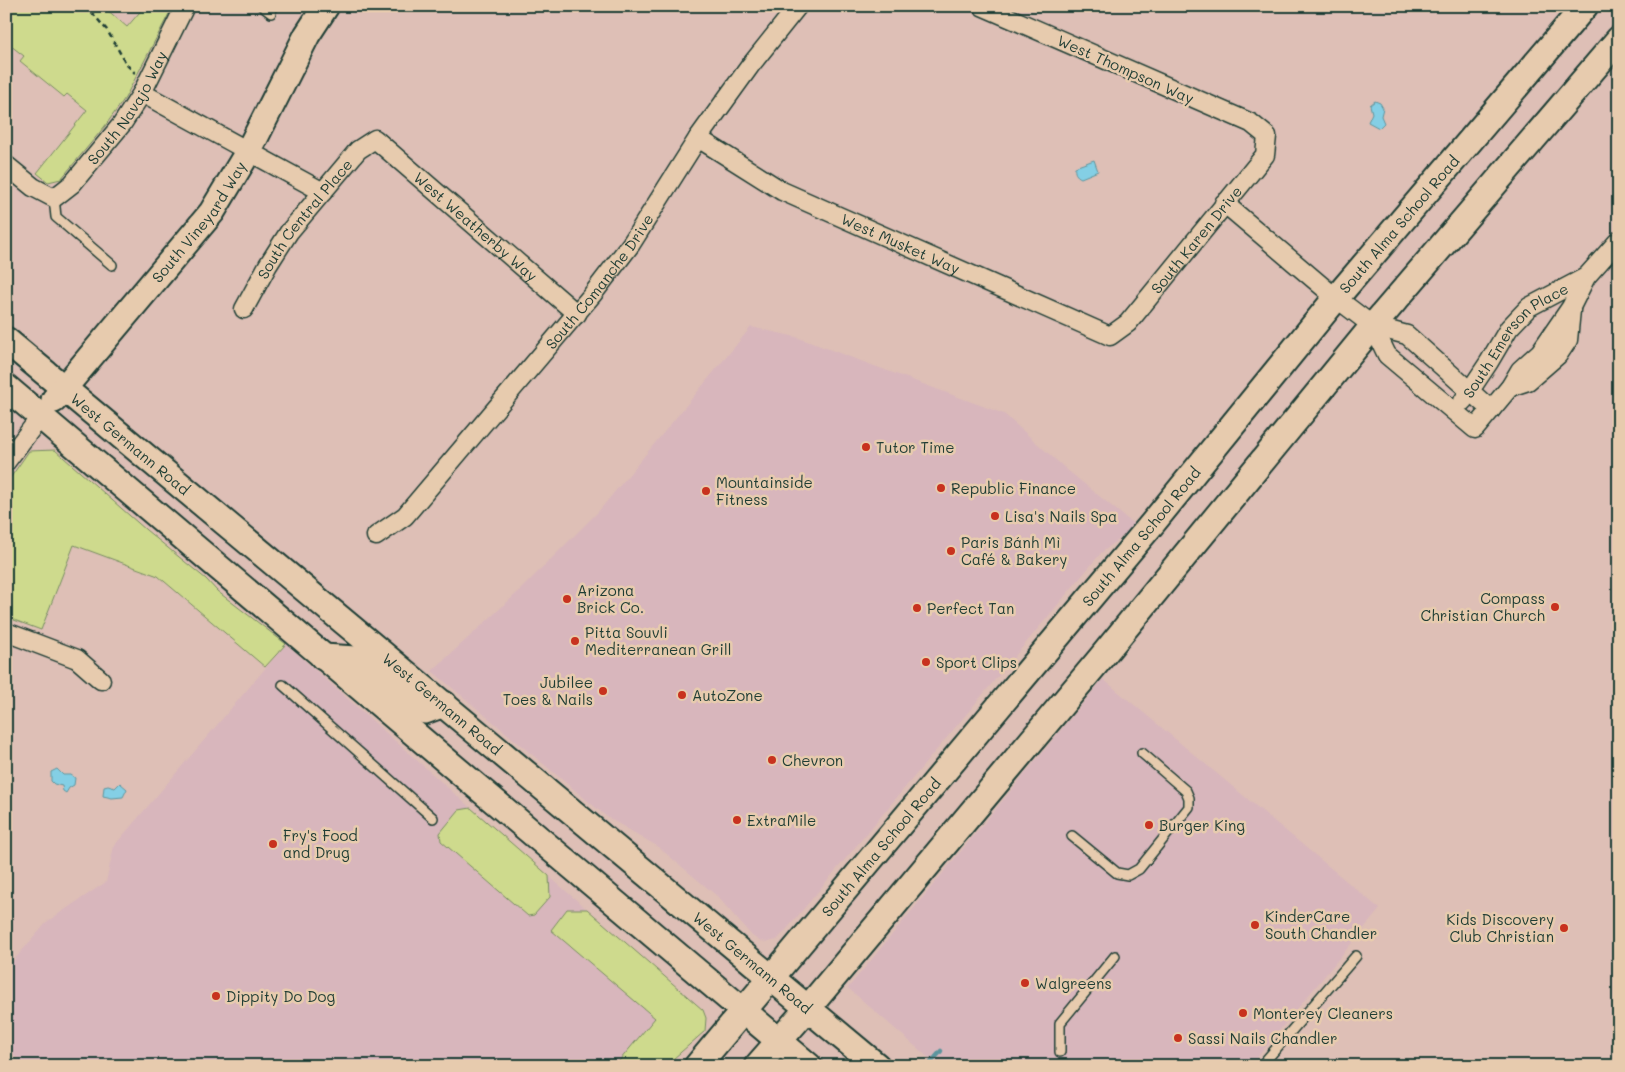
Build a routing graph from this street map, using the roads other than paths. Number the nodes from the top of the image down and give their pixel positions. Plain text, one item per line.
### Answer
1 (185, 6) edge
2 (262, 6) edge
3 (326, 6) edge
4 (798, 6) edge
5 (982, 6) edge
6 (1585, 6) edge
7 (270, 13) dead end
8 (1619, 39) edge
9 (144, 88) junction
10 (1267, 136) joint
11 (698, 138) junction
12 (375, 139) joint
13 (248, 152) junction
14 (6, 165) edge
15 (322, 192) junction
16 (54, 198) junction
17 (1224, 203) junction
18 (1619, 240) edge
19 (112, 265) dead end
20 (1586, 277) junction
21 (1336, 298) junction
22 (244, 309) dead end
23 (577, 314) junction
24 (1373, 326) junction
25 (1110, 336) joint
26 (6, 340) edge
27 (6, 387) edge
28 (64, 388) junction
29 (1469, 392) junction
30 (1491, 410) junction
31 (1455, 412) junction
32 (41, 416) junction
33 (6, 462) edge
34 (376, 536) dead end
35 (6, 632) edge
36 (323, 657) junction
37 (101, 680) dead end
38 (284, 685) dead end
39 (444, 704) junction
40 (1142, 754) dead end
41 (433, 818) dead end
42 (1072, 836) dead end
43 (1115, 956) dead end
44 (1356, 956) dead end
45 (772, 978) junction
46 (808, 1008) junction
47 (744, 1012) junction
48 (779, 1041) junction
49 (1060, 1052) dead end
50 (697, 1066) edge
51 (757, 1066) edge
52 (809, 1066) edge
53 (877, 1066) edge
54 (1261, 1066) edge

1 - 9 street, South Navajo Way
2 - 7 lane
3 - 13 main road, South Vineyard Way
4 - 11 street, South Comanche Drive
5 - 10 street, West Thompson Way
6 - 21 main road, South Alma School Road
8 - 24 main road
9 - 13 street
9 - 16 street, South Navajo Way
10 - 17 street, South Karen Drive
11 - 23 street, South Comanche Drive
11 - 25 street, West Musket Way
12 - 15 street, South Central Place
12 - 23 street, West Weatherby Way
13 - 15 street
13 - 28 main road, South Vineyard Way
14 - 16 street
15 - 22 street, South Central Place
16 - 19 lane
17 - 21 street
17 - 25 street, South Karen Drive
18 - 20 street, South Emerson Place
20 - 29 street, South Emerson Place
20 - 30 street, South Emerson Place
21 - 24 street
21 - 45 main road, South Alma School Road
23 - 34 street, South Comanche Drive
24 - 29 street
24 - 31 street
24 - 46 main road
26 - 28 main road, West Germann Road
27 - 32 main road
28 - 32 main road, South Vineyard Way
28 - 39 main road, West Germann Road
29 - 30 street
29 - 31 street, South Emerson Place
30 - 31 street, South Emerson Place
32 - 33 street
32 - 36 main road
35 - 37 street
36 - 39 main road
36 - 47 main road
38 - 41 lane
39 - 45 main road, West Germann Road
40 - 42 lane
43 - 49 lane
44 - 54 lane
45 - 46 main road, West Germann Road
45 - 47 main road, South Alma School Road
46 - 48 main road
46 - 53 main road, West Germann Road
47 - 48 main road
47 - 50 main road, South Alma School Road
48 - 51 main road
48 - 52 main road

